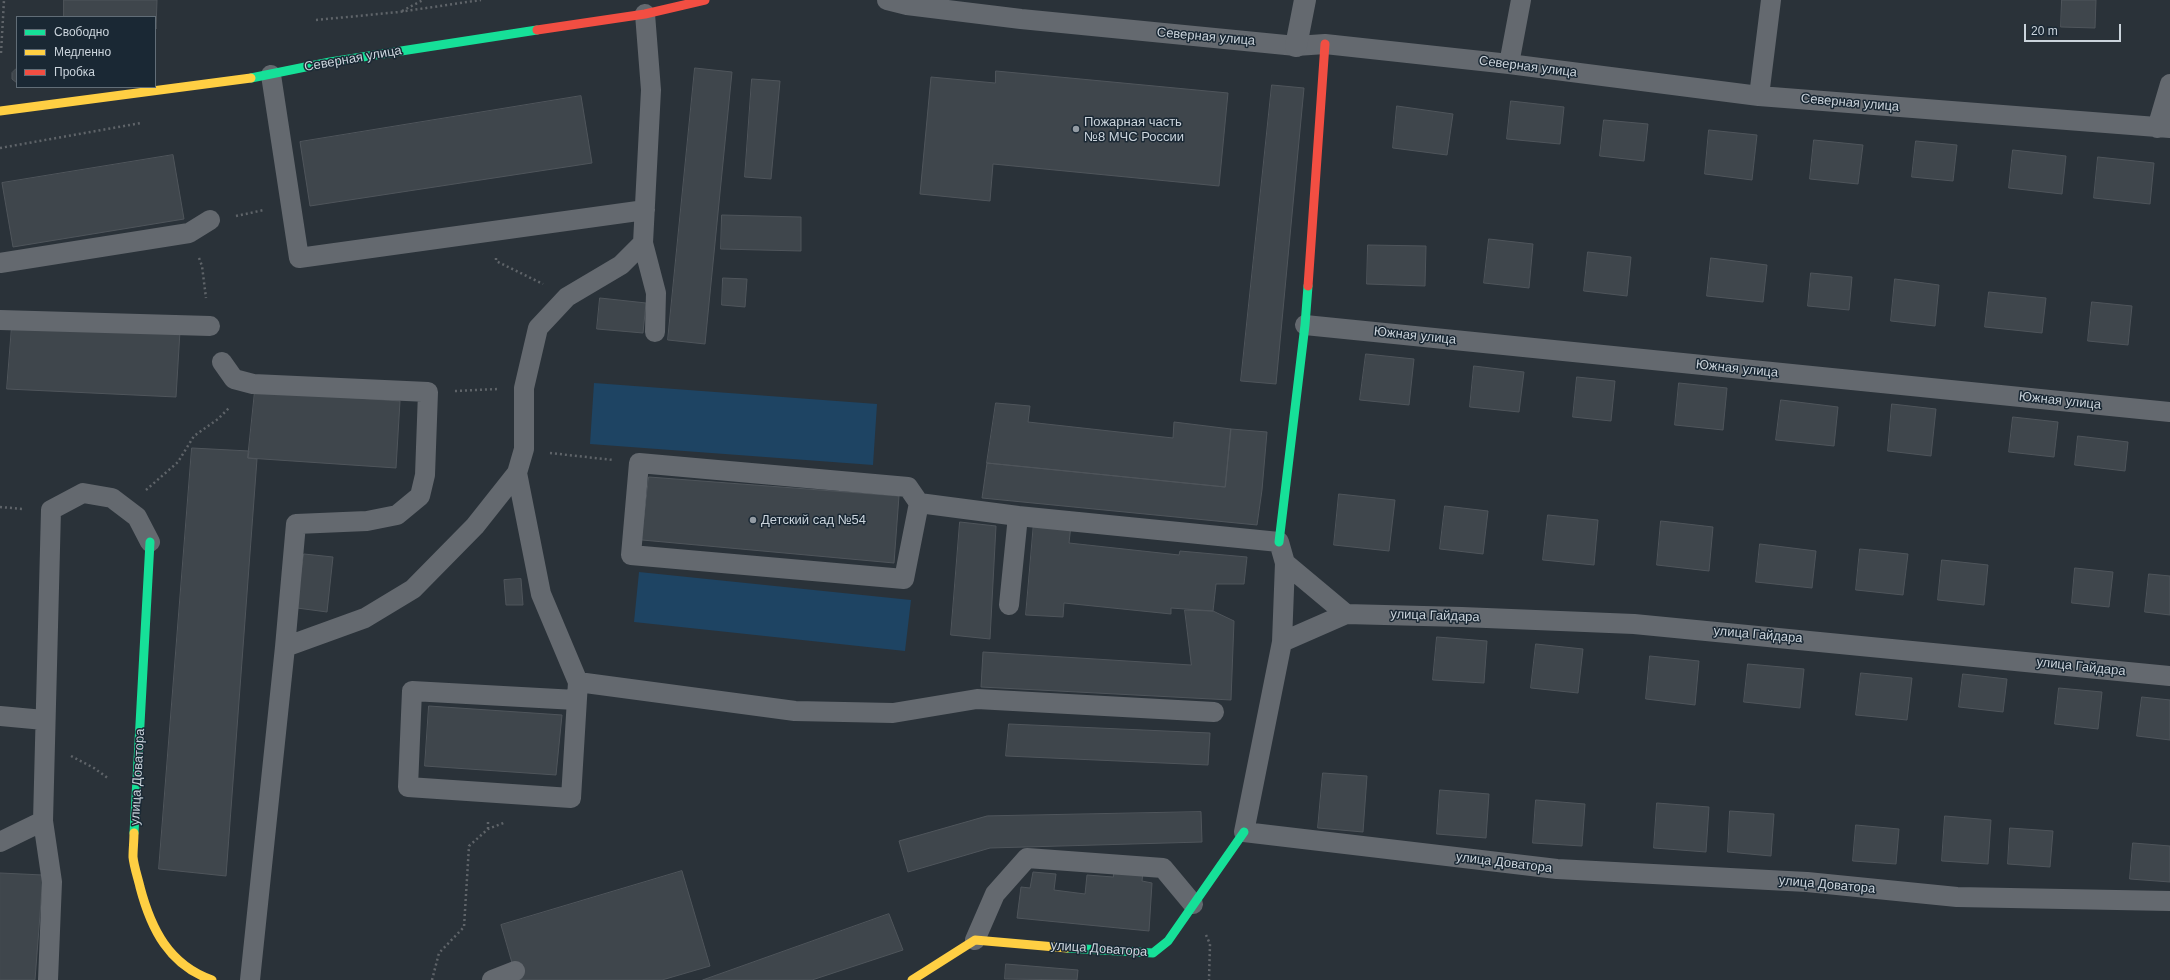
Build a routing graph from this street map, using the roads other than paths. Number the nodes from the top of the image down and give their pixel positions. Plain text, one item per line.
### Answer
1 (705, 0) edge
2 (887, 0) edge
3 (1305, 0) edge
4 (1521, 0) edge
5 (1771, 0) edge
6 (645, 14) junction
7 (1325, 44) junction
8 (1296, 46) junction
9 (1509, 64) junction
10 (271, 75) junction
11 (2170, 84) edge
12 (1759, 96) junction
13 (0, 111) edge
14 (2164, 128) edge
15 (645, 210) junction
16 (210, 220) road end
17 (643, 243) junction
18 (0, 263) edge
19 (0, 320) edge
20 (1305, 325) junction
21 (210, 326) dead end
22 (655, 332) dead end
23 (222, 362) dead end
24 (2170, 412) edge
25 (517, 473) junction
26 (919, 503) junction
27 (1018, 516) junction
28 (150, 542) joint
29 (1279, 542) junction
30 (1285, 563) junction
31 (1009, 605) dead end
32 (1346, 614) junction
33 (1282, 642) junction
34 (285, 647) junction
35 (2170, 676) edge
36 (577, 691) junction
37 (1214, 712) dead end
38 (0, 716) edge
39 (44, 720) junction
40 (43, 822) junction
41 (1244, 832) junction
42 (0, 842) edge
43 (2170, 901) edge
44 (1192, 904) junction
45 (975, 940) junction
46 (515, 971) dead end
47 (48, 980) edge
48 (212, 980) edge
49 (250, 980) edge
50 (492, 980) edge
51 (912, 980) edge

1 - 6 street, Северная улица
2 - 8 lane, Северная улица
3 - 8 street
4 - 9 lane
5 - 12 lane
6 - 10 street, Северная улица
6 - 15 lane
7 - 8 lane, Северная улица
7 - 9 lane, Северная улица
7 - 20 street
9 - 12 lane, Северная улица
10 - 13 street, Северная улица
10 - 15 lane
11 - 14 lane
12 - 14 lane, Северная улица
15 - 17 lane
16 - 18 lane
17 - 22 lane
17 - 25 lane
19 - 21 lane
20 - 24 lane, Южная улица
20 - 29 street
23 - 34 lane
25 - 34 lane
25 - 36 lane
26 - 26 lane
26 - 27 lane
27 - 29 lane
27 - 31 lane
28 - 39 lane
28 - 48 street, улица Доватора
29 - 30 lane
30 - 32 lane
30 - 33 lane
32 - 33 lane
32 - 35 lane, улица Гайдара
33 - 41 lane
34 - 49 lane
36 - 36 lane
36 - 37 lane
38 - 39 lane
39 - 40 lane
40 - 42 lane
40 - 47 lane
41 - 43 lane, улица Доватора
41 - 44 street, улица Доватора
44 - 45 street, улица Доватора
44 - 45 lane
45 - 51 street
46 - 50 lane

